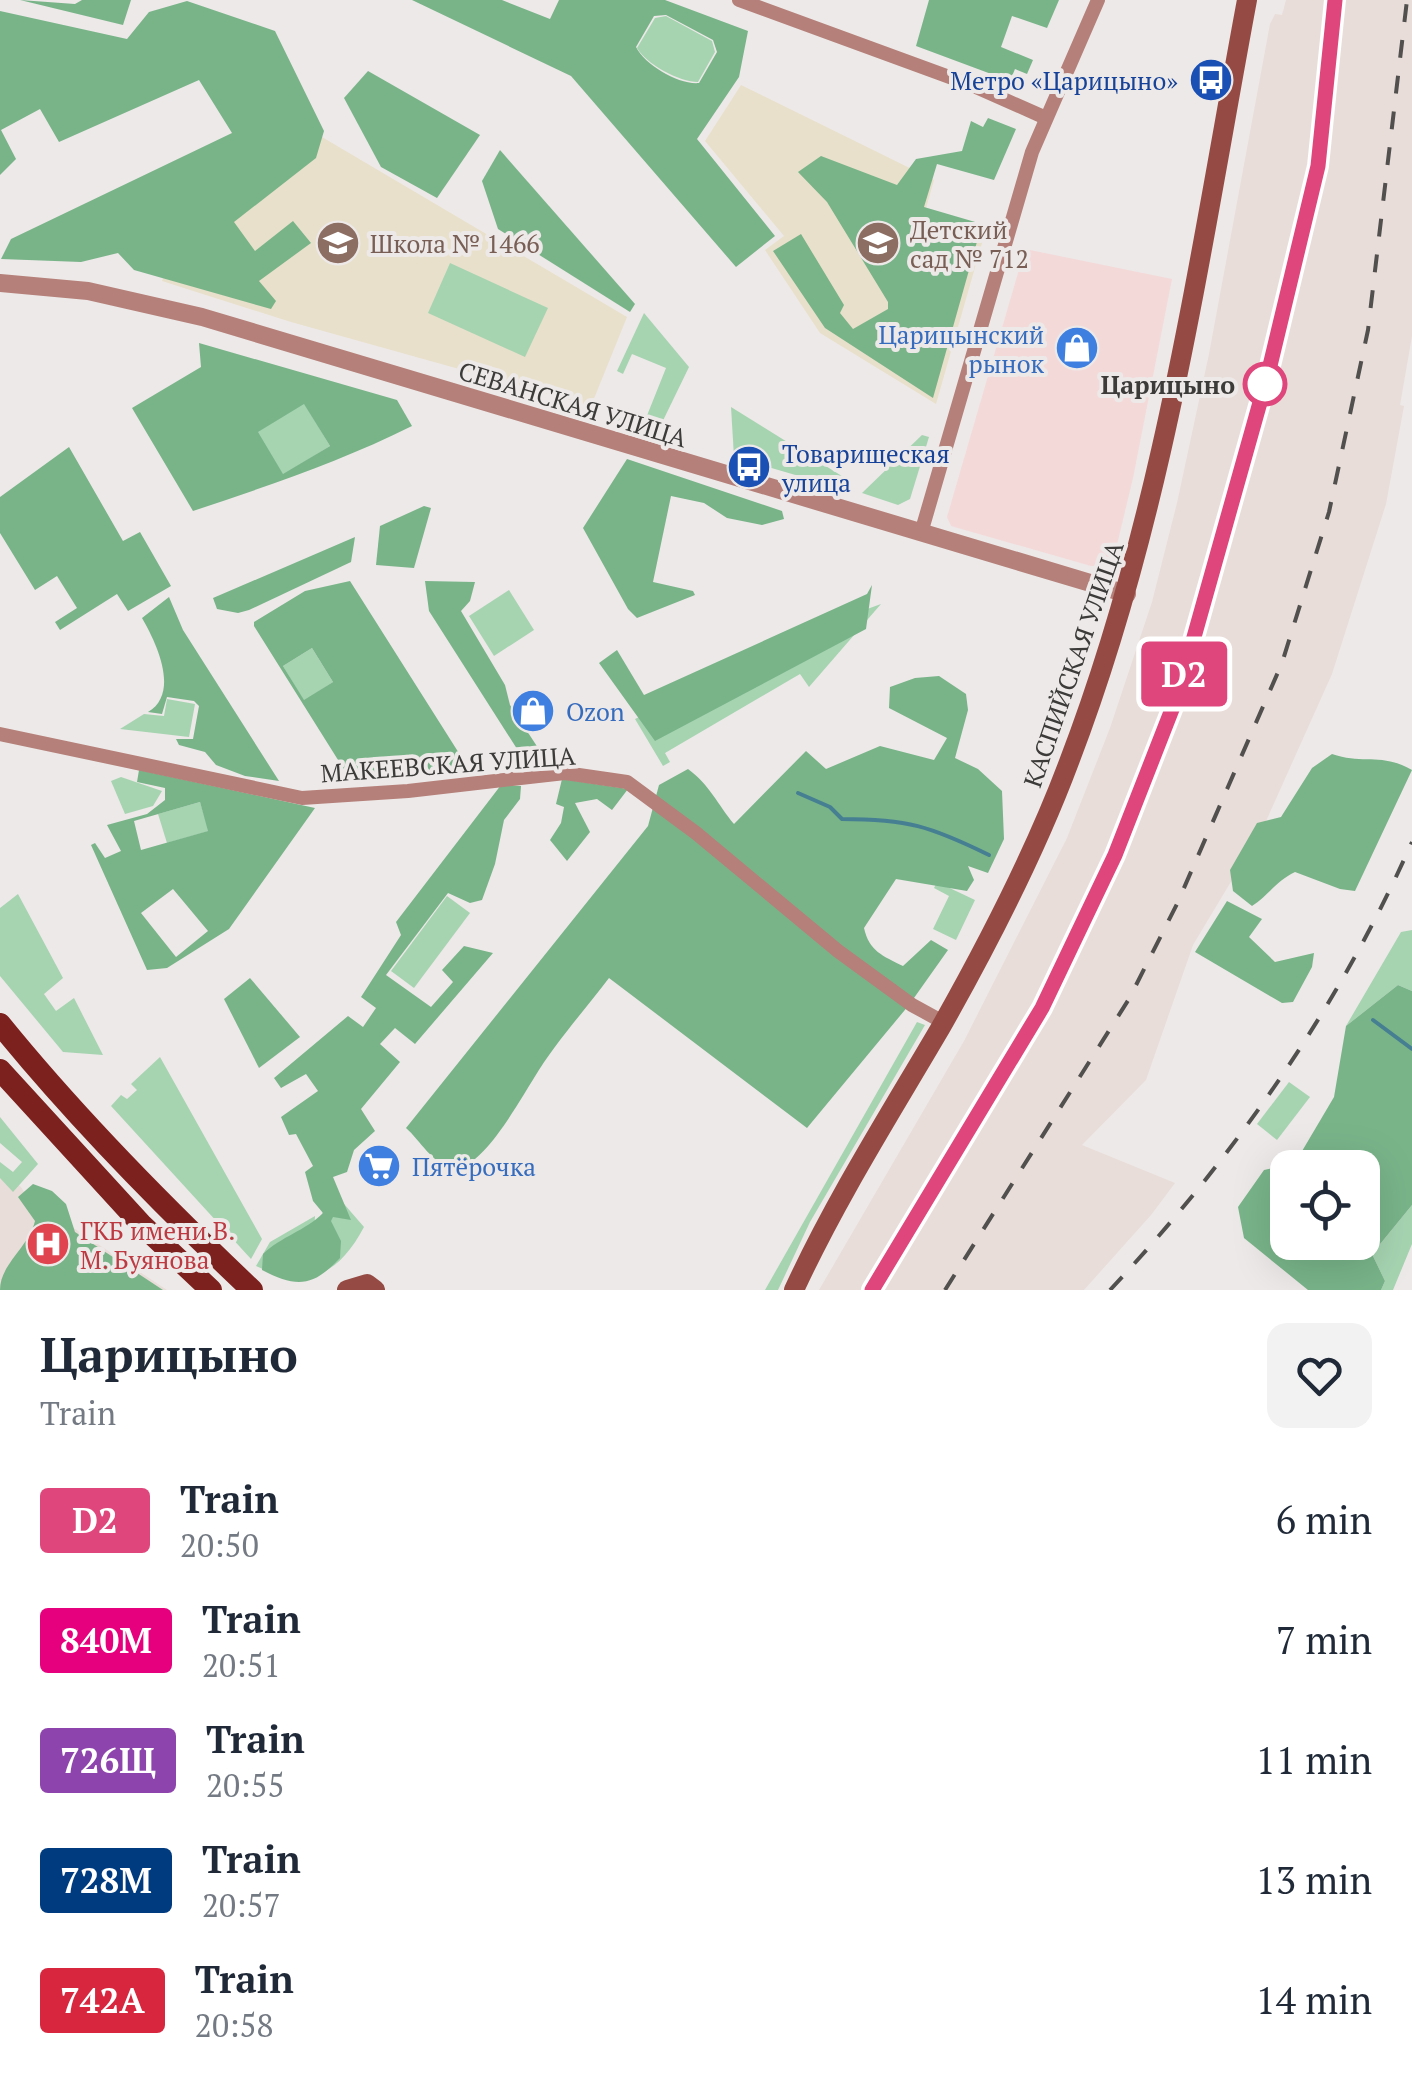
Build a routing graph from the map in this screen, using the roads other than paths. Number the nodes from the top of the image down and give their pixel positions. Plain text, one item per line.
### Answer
1 (739, 0) edge
2 (1098, 0) edge
3 (1247, 0) edge
4 (1046, 118) junction
5 (0, 283) edge
6 (921, 532) junction
7 (1127, 594) junction
8 (0, 734) edge
9 (943, 1022) junction
10 (0, 1024) edge
11 (0, 1070) edge
12 (211, 1290) edge
13 (252, 1290) edge
14 (347, 1290) edge
15 (375, 1290) edge
16 (794, 1290) edge

1 - 4 street
2 - 4 street
3 - 7 main road, КАСПИЙСКАЯ УЛИЦА
4 - 6 street
5 - 6 street, СЕВАНСКАЯ УЛИЦА
6 - 7 street, СЕВАНСКАЯ УЛИЦА
7 - 9 main road, КАСПИЙСКАЯ УЛИЦА
8 - 9 street, МАКЕЕВСКАЯ УЛИЦА
9 - 16 main road, КАСПИЙСКАЯ УЛИЦА
10 - 13 main road
11 - 12 main road
14 - 15 main road

